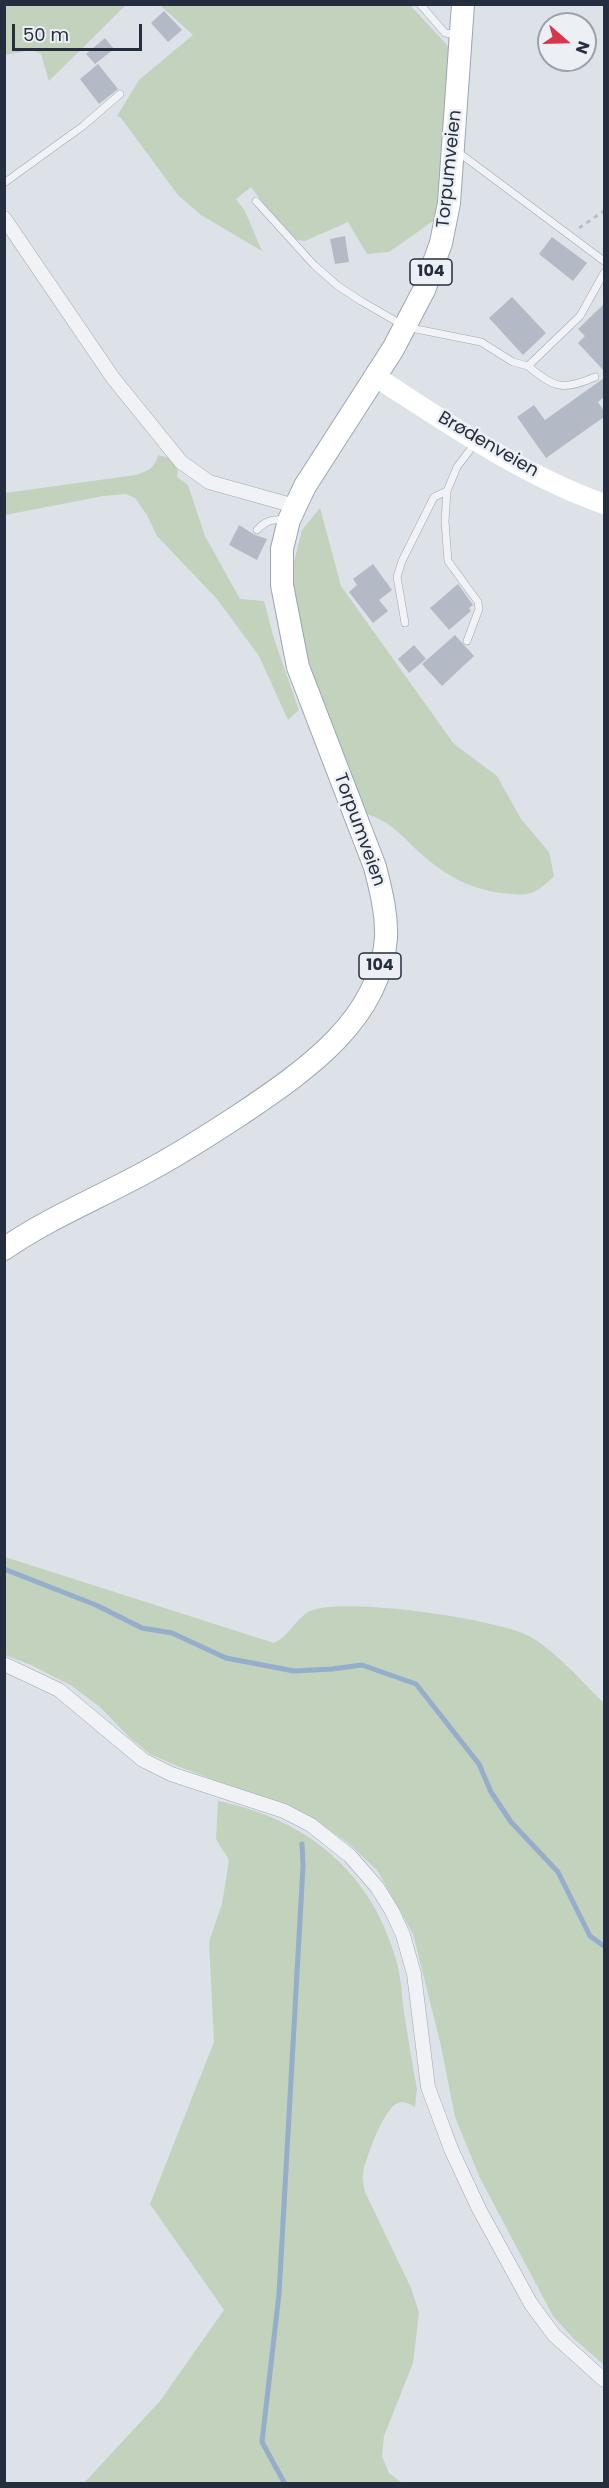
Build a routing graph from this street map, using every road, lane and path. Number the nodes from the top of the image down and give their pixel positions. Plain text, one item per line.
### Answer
1 (420, 4) edge
2 (463, 4) edge
3 (461, 36) junction
4 (120, 94) dead end
5 (453, 149) junction
6 (4, 183) edge
7 (256, 201) dead end
8 (604, 211) edge
9 (4, 218) edge
10 (570, 234) junction
11 (604, 261) edge
12 (604, 273) edge
13 (406, 327) junction
14 (528, 366) junction
15 (376, 377) junction
16 (595, 377) dead end
17 (477, 441) junction
18 (447, 491) junction
19 (604, 504) edge
20 (292, 513) junction
21 (257, 530) dead end
22 (405, 623) dead end
23 (467, 641) dead end
24 (4, 1249) edge
25 (4, 1664) edge
26 (604, 2380) edge

1 - 3 lane
2 - 3 main road, Torpumveien / 104
3 - 5 main road, Torpumveien / 104
4 - 6 lane
5 - 10 lane
5 - 13 main road, Torpumveien / 104
7 - 13 lane
8 - 10 path
9 - 20 street
10 - 11 lane
12 - 14 lane
13 - 14 lane
13 - 15 main road, Torpumveien / 104
14 - 16 lane
15 - 17 main road, Brødenveien
15 - 20 main road, Torpumveien / 104
17 - 18 lane
17 - 19 main road, Brødenveien
18 - 22 lane
18 - 23 lane
20 - 21 lane
20 - 24 main road, Torpumveien / 104
25 - 26 street

